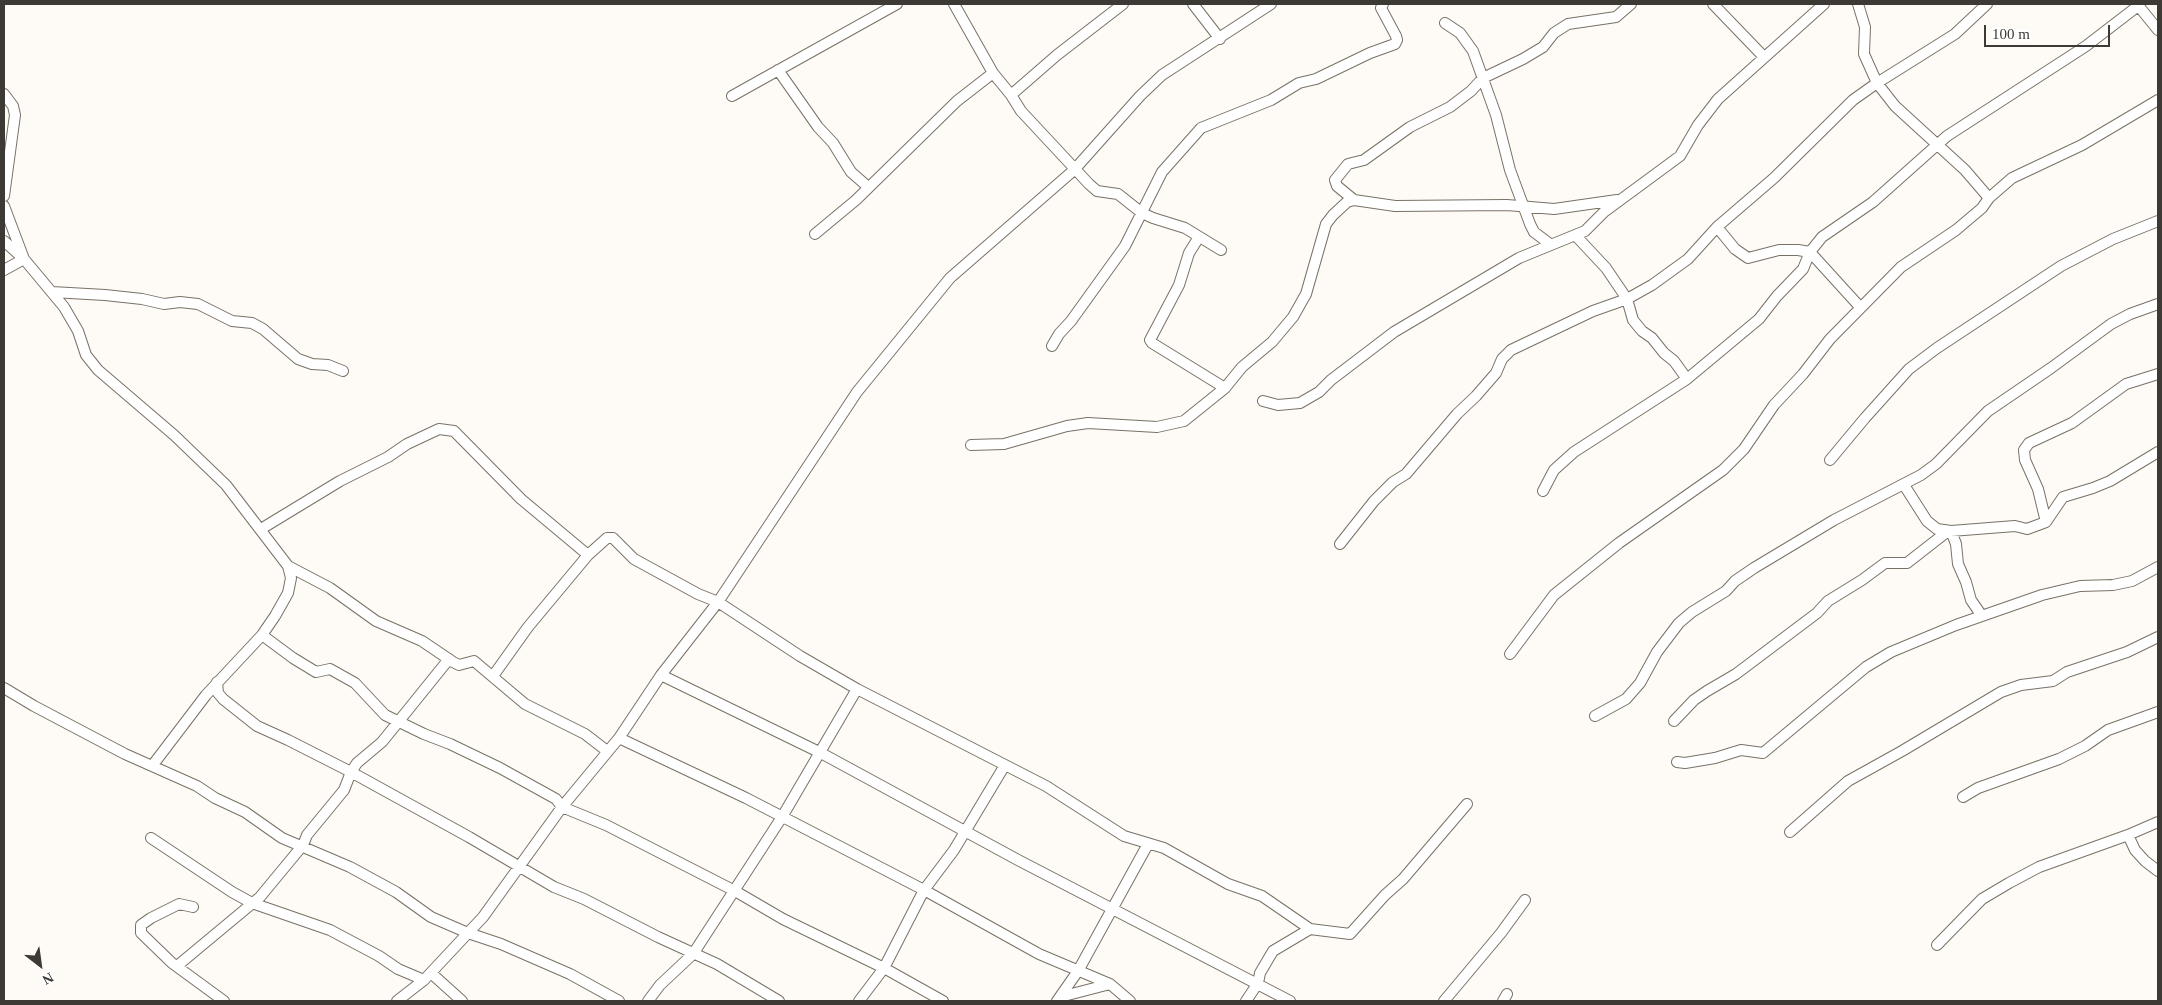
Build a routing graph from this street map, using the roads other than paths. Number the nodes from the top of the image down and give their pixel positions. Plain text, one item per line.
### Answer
1 (897, 4) edge
2 (954, 4) edge
3 (1123, 4) edge
4 (1193, 4) edge
5 (1271, 4) edge
6 (1383, 4) edge
7 (1631, 4) edge
8 (1713, 4) edge
9 (1824, 4) edge
10 (1858, 4) edge
11 (1987, 4) edge
12 (2137, 5) edge
13 (1445, 23) dead end
14 (2158, 30) edge
15 (1220, 39) junction
16 (1764, 57) junction
17 (778, 70) junction
18 (994, 73) junction
19 (1482, 78) junction
20 (1877, 83) junction
21 (4, 94) edge
22 (1011, 95) junction
23 (732, 96) dead end
24 (2158, 100) edge
25 (1938, 144) junction
26 (1074, 170) junction
27 (868, 186) junction
28 (4, 196) edge
29 (1989, 198) junction
30 (1354, 200) junction
31 (1619, 200) junction
32 (4, 206) edge
33 (1525, 206) junction
34 (1142, 213) junction
35 (2158, 221) edge
36 (1717, 227) junction
37 (815, 234) dead end
38 (1576, 236) junction
39 (1199, 237) junction
40 (4, 241) edge
41 (1550, 244) junction
42 (1221, 250) dead end
43 (1810, 252) junction
44 (24, 259) junction
45 (4, 270) edge
46 (52, 292) junction
47 (1627, 299) junction
48 (2158, 304) edge
49 (1860, 307) junction
50 (1052, 346) dead end
51 (343, 371) dead end
52 (2158, 374) edge
53 (1687, 378) junction
54 (1225, 388) junction
55 (1263, 401) dead end
56 (971, 445) dead end
57 (2158, 452) edge
58 (1830, 460) dead end
59 (1904, 485) junction
60 (1542, 491) dead end
61 (2046, 522) junction
62 (261, 529) junction
63 (1949, 531) junction
64 (1340, 544) dead end
65 (588, 555) junction
66 (288, 566) junction
67 (2158, 567) edge
68 (718, 602) junction
69 (1982, 616) junction
70 (262, 635) junction
71 (2158, 637) edge
72 (1510, 654) dead end
73 (449, 659) junction
74 (661, 675) junction
75 (493, 676) junction
76 (217, 682) junction
77 (4, 689) edge
78 (857, 689) junction
79 (2158, 712) edge
80 (1595, 716) dead end
81 (400, 721) junction
82 (1674, 721) dead end
83 (619, 738) junction
84 (607, 751) junction
85 (821, 753) junction
86 (1676, 762) dead end
87 (1006, 765) junction
88 (152, 766) junction
89 (351, 772) junction
90 (1962, 797) dead end
91 (1467, 804) dead end
92 (562, 808) junction
93 (782, 817) junction
94 (2158, 822) edge
95 (964, 832) junction
96 (1790, 832) dead end
97 (2128, 835) junction
98 (151, 838) dead end
99 (1148, 844) junction
100 (303, 845) junction
101 (520, 867) junction
102 (2158, 871) edge
103 (924, 890) junction
104 (735, 891) junction
105 (1525, 900) dead end
106 (252, 903) junction
107 (193, 907) dead end
108 (1112, 908) junction
109 (1310, 929) junction
110 (468, 933) junction
111 (1937, 945) dead end
112 (693, 954) junction
113 (177, 966) junction
114 (884, 968) junction
115 (1078, 971) junction
116 (427, 977) junction
117 (1258, 983) junction
118 (1110, 984) junction
119 (1059, 999) edge
120 (224, 1001) edge
121 (397, 1001) edge
122 (462, 1001) edge
123 (619, 1001) edge
124 (648, 1001) edge
125 (779, 1001) edge
126 (860, 1001) edge
127 (943, 1001) edge
128 (1130, 1001) edge
129 (1246, 1001) edge
130 (1290, 1001) edge
131 (1444, 1001) edge

1 - 17 street
2 - 18 street
3 - 22 street
4 - 15 street
5 - 15 street
6 - 34 street
7 - 19 street
8 - 16 street
9 - 16 street
10 - 20 street
11 - 20 street
12 - 14 street
12 - 25 street
13 - 19 street
15 - 26 street
16 - 31 street
17 - 23 street
17 - 27 street
18 - 22 street
18 - 27 street
19 - 30 street
19 - 33 street
20 - 25 street
20 - 36 street
21 - 28 street
22 - 26 street
24 - 29 street
25 - 29 street
25 - 43 street
26 - 34 street
26 - 68 street
27 - 37 street
29 - 49 street
30 - 33 street
30 - 54 street
31 - 33 street
31 - 38 street
32 - 44 street
33 - 41 street
34 - 39 street
34 - 50 street
35 - 58 street
36 - 43 street
36 - 47 street
38 - 41 street
38 - 47 street
39 - 42 street
39 - 54 street
40 - 44 street
41 - 55 street
43 - 49 street
43 - 53 street
44 - 45 street
44 - 46 street
46 - 51 street
46 - 62 street
47 - 53 street
47 - 64 street
48 - 59 street
49 - 72 street
52 - 61 street
53 - 60 street
54 - 56 street
57 - 61 street
59 - 63 street
59 - 80 street
61 - 63 street
62 - 65 street
62 - 66 street
63 - 69 street
63 - 82 street
65 - 68 street
65 - 75 street
66 - 70 street
66 - 73 street
67 - 69 street
68 - 74 street
68 - 78 street
69 - 86 street
70 - 76 street
70 - 81 street
71 - 96 street
73 - 75 street
73 - 81 street
74 - 83 street
74 - 85 street
75 - 84 street
76 - 88 street
76 - 89 street
77 - 88 street
78 - 85 street
78 - 87 street
79 - 90 street
81 - 89 street
81 - 92 street
83 - 84 street
83 - 93 street
84 - 92 street
85 - 93 street
85 - 95 street
87 - 95 street
87 - 99 street
88 - 100 street
89 - 100 street
89 - 101 street
91 - 109 street
92 - 101 street
92 - 104 street
93 - 103 street
93 - 104 street
94 - 97 street
95 - 103 street
95 - 108 street
97 - 102 street
97 - 111 street
98 - 106 street
99 - 108 street
99 - 109 street
100 - 106 street
100 - 110 street
101 - 110 street
101 - 112 street
103 - 114 street
103 - 115 street
104 - 112 street
104 - 114 street
105 - 131 street
106 - 113 street
106 - 116 street
107 - 113 street
108 - 115 street
108 - 117 street
109 - 117 street
110 - 116 street
110 - 123 street
112 - 124 street
112 - 125 street
113 - 120 street
114 - 126 street
114 - 127 street
115 - 118 street
115 - 119 street
116 - 121 street
116 - 122 street
117 - 129 street
117 - 130 street
118 - 119 street
118 - 128 street

